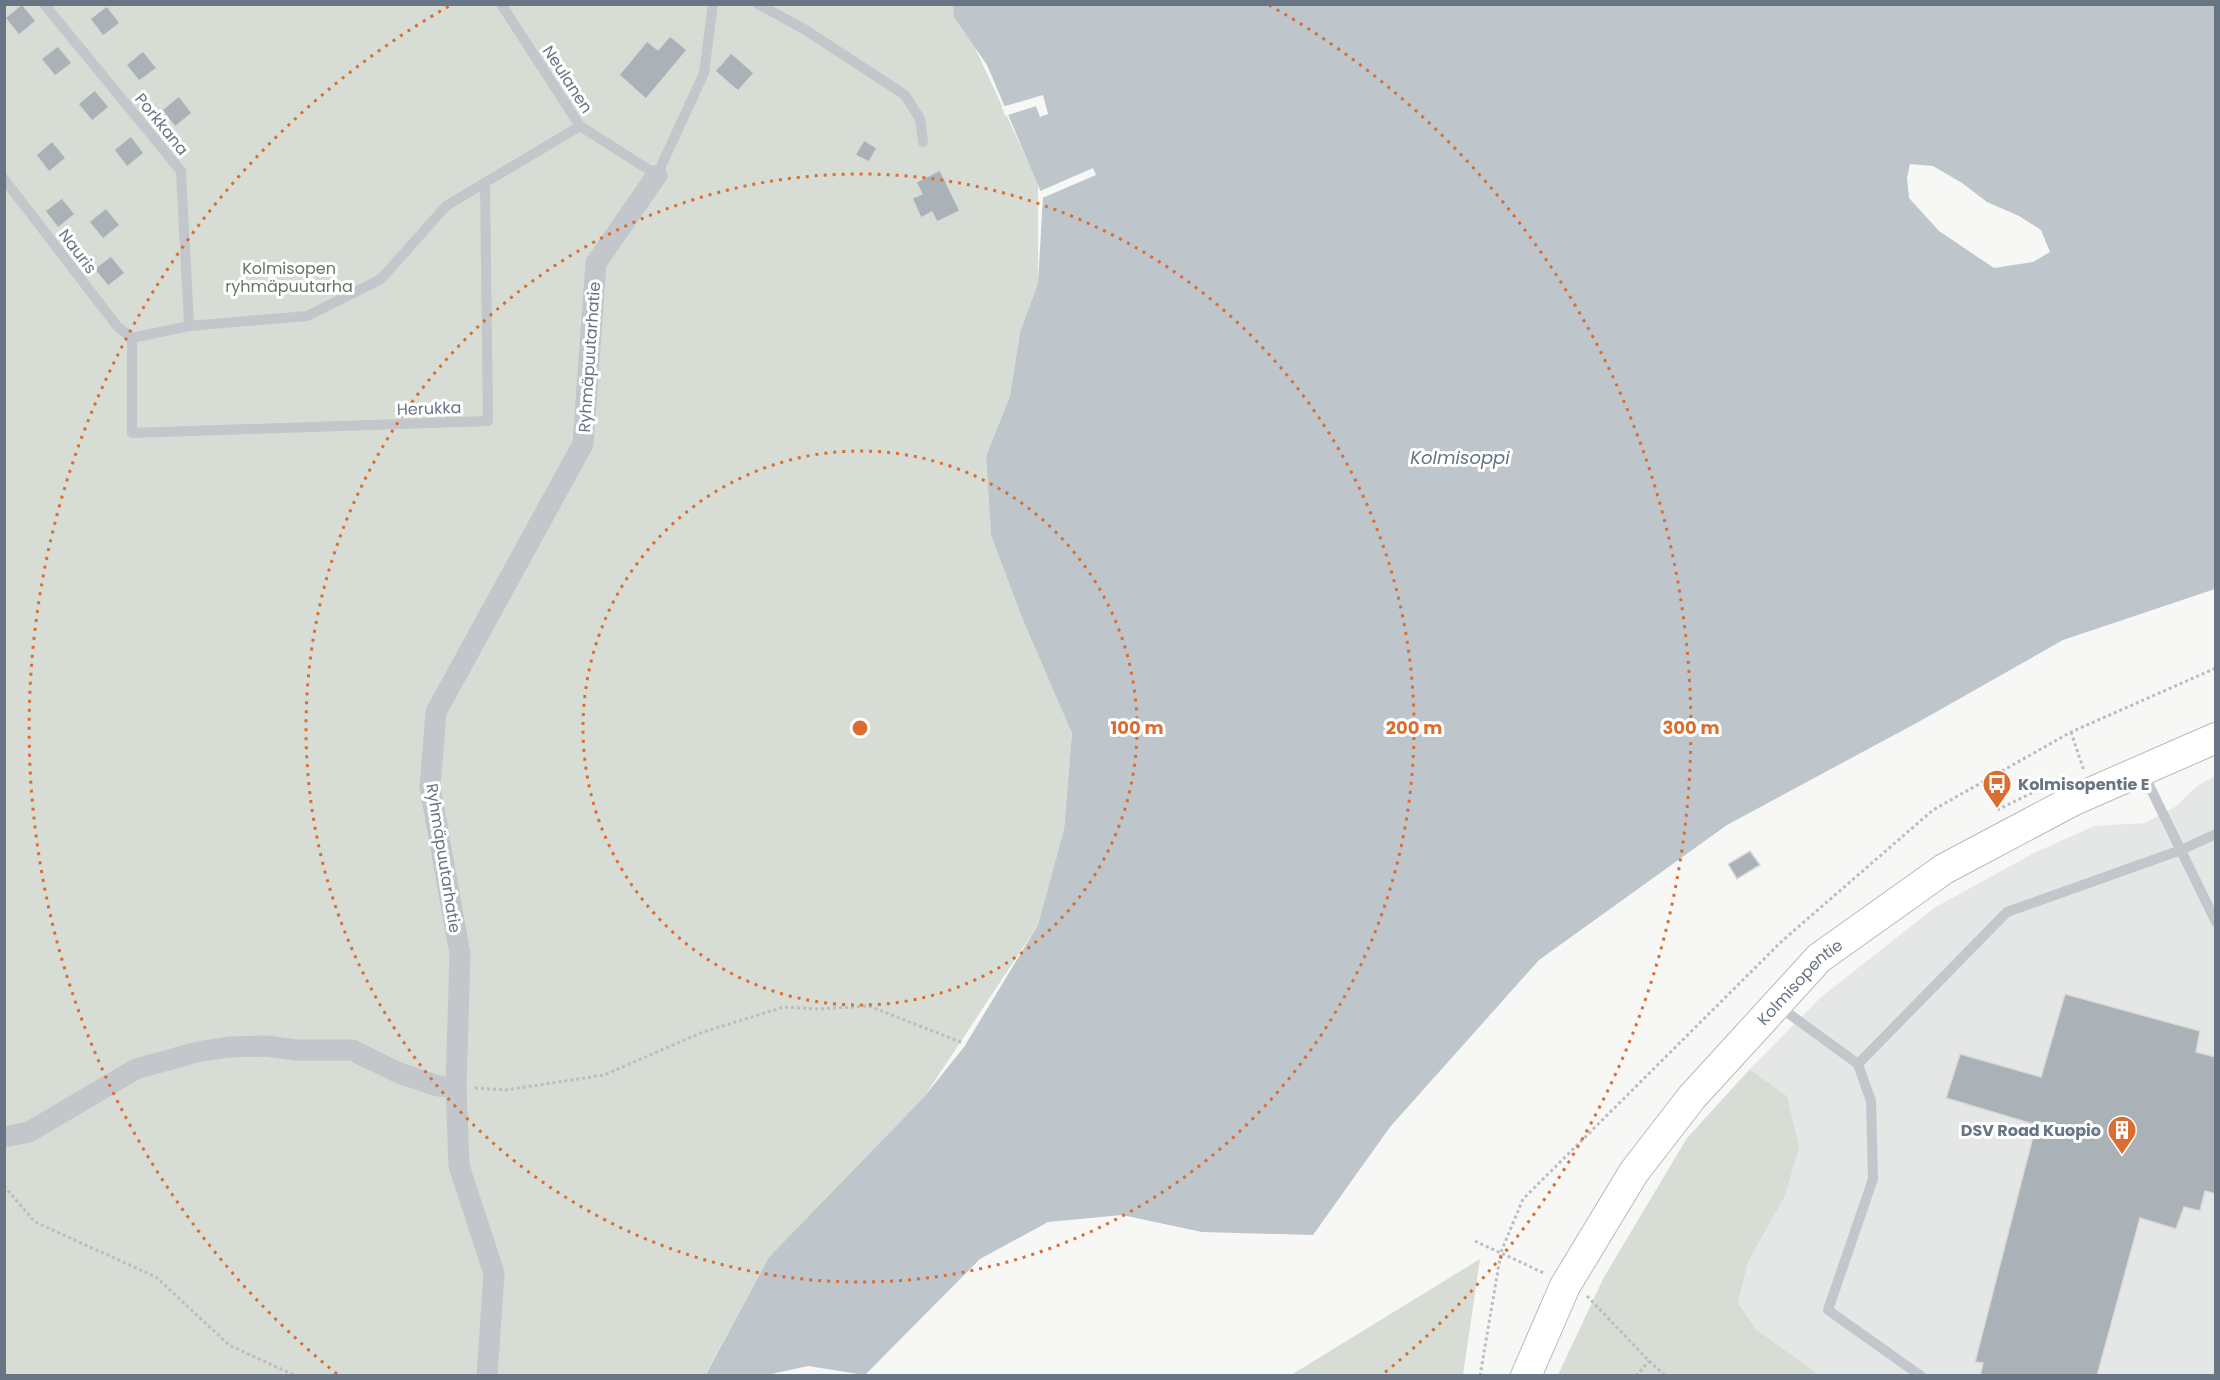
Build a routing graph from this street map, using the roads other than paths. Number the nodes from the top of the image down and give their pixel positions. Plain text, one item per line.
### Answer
1 (44, 4) edge
2 (501, 4) edge
3 (713, 4) edge
4 (758, 4) edge
5 (580, 126) junction
6 (923, 142) dead end
7 (657, 175) junction
8 (4, 179) edge
9 (485, 183) junction
10 (189, 326) junction
11 (132, 338) junction
12 (2216, 738) edge
13 (2142, 770) junction
14 (2216, 834) edge
15 (2181, 850) junction
16 (2216, 922) edge
17 (1777, 1005) junction
18 (1858, 1065) junction
19 (456, 1087) junction
20 (4, 1137) edge
21 (487, 1376) edge
22 (1526, 1376) edge
23 (1921, 1376) edge

1 - 10 lane, Porkkana
2 - 5 lane, Neulanen
3 - 7 lane
4 - 6 lane
5 - 7 lane, Neulanen
5 - 9 lane
7 - 19 street, Ryhmäpuutarhatie
8 - 11 lane, Nauris
9 - 10 lane
9 - 11 lane, Herukka
10 - 11 lane
12 - 13 main road, Kolmisopentie
13 - 15 lane
13 - 17 main road, Kolmisopentie
14 - 15 lane
15 - 16 lane
15 - 18 lane
17 - 18 lane
17 - 22 main road, Kolmisopentie
18 - 23 lane
19 - 20 street
19 - 21 street, Ryhmäpuutarhatie

